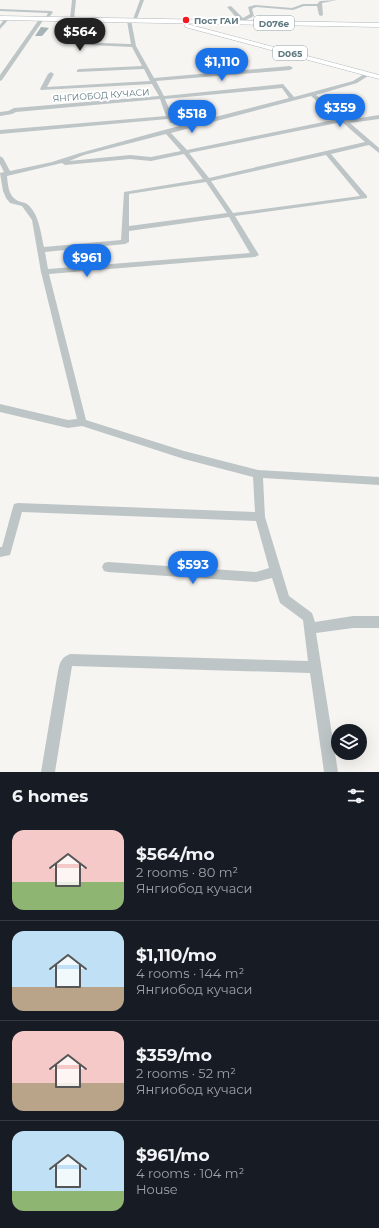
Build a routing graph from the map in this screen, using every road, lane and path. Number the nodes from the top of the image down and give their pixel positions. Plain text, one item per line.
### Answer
1 (74, 0) edge
2 (142, 0) edge
3 (335, 0) edge
4 (282, 4) dead end
5 (319, 5) junction
6 (229, 7) dead end
7 (277, 8) junction
8 (0, 10) edge
9 (321, 15) dead end
10 (0, 18) edge
11 (8, 18) junction
12 (45, 19) junction
13 (72, 20) junction
14 (82, 20) junction
15 (132, 21) junction
16 (242, 21) junction
17 (169, 22) junction
18 (197, 26) junction
19 (379, 26) edge
20 (0, 28) edge
21 (134, 46) junction
22 (146, 67) junction
23 (290, 68) dead end
24 (79, 71) dead end
25 (51, 74) dead end
26 (368, 74) junction
27 (379, 77) edge
28 (0, 79) edge
29 (154, 81) junction
30 (312, 94) junction
31 (163, 98) junction
32 (293, 99) junction
33 (0, 114) edge
34 (170, 117) junction
35 (379, 117) edge
36 (346, 121) junction
37 (175, 129) junction
38 (166, 131) junction
39 (0, 132) edge
40 (371, 143) junction
41 (379, 151) edge
42 (187, 152) junction
43 (327, 153) junction
44 (0, 158) edge
45 (54, 164) junction
46 (4, 174) edge
47 (208, 180) junction
48 (233, 216) junction
49 (125, 229) junction
50 (41, 250) junction
51 (45, 272) junction
52 (0, 408) edge
53 (82, 422) junction
54 (258, 474) junction
55 (379, 480) edge
56 (260, 517) junction
57 (0, 552) edge
58 (108, 567) dead end
59 (276, 572) junction
60 (379, 622) edge
61 (310, 628) junction
62 (315, 668) junction
63 (48, 772) edge
64 (331, 772) edge

1 - 13 street
2 - 15 street
3 - 5 street
4 - 7 street
5 - 7 street
5 - 9 street
6 - 16 street
7 - 16 street
8 - 12 street
10 - 11 main road
11 - 12 main road
11 - 20 street
12 - 13 main road
12 - 28 street
13 - 14 main road
14 - 15 main road
14 - 21 street
15 - 17 main road
15 - 21 street
16 - 18 main road, D076e
16 - 19 main road, D076e
17 - 18 main road, D065
17 - 18 main road
18 - 26 main road, D065
21 - 22 street
22 - 24 street
22 - 29 street
23 - 29 street
25 - 29 street
26 - 27 main road, D065
26 - 30 street
29 - 31 street
30 - 32 street
30 - 36 street
31 - 32 street, ЯНГИОБОД КУЧАСИ
31 - 33 street, ЯНГИОБОД КУЧАСИ
31 - 34 street
32 - 37 street
34 - 37 street
34 - 39 street
35 - 36 street
36 - 40 street
36 - 42 street
37 - 38 street
38 - 42 street
38 - 45 street
40 - 41 street
40 - 43 street
42 - 45 street
42 - 47 street
43 - 47 street
43 - 48 street
44 - 46 street
45 - 46 street
46 - 50 street
47 - 48 street
47 - 49 street
48 - 49 street
48 - 51 street
49 - 50 street
50 - 51 street
51 - 53 street
52 - 53 street
53 - 54 street
54 - 55 street
54 - 56 street
56 - 57 street
56 - 59 street
58 - 59 street
59 - 61 street
60 - 61 street
61 - 62 street
62 - 63 street
62 - 64 street

